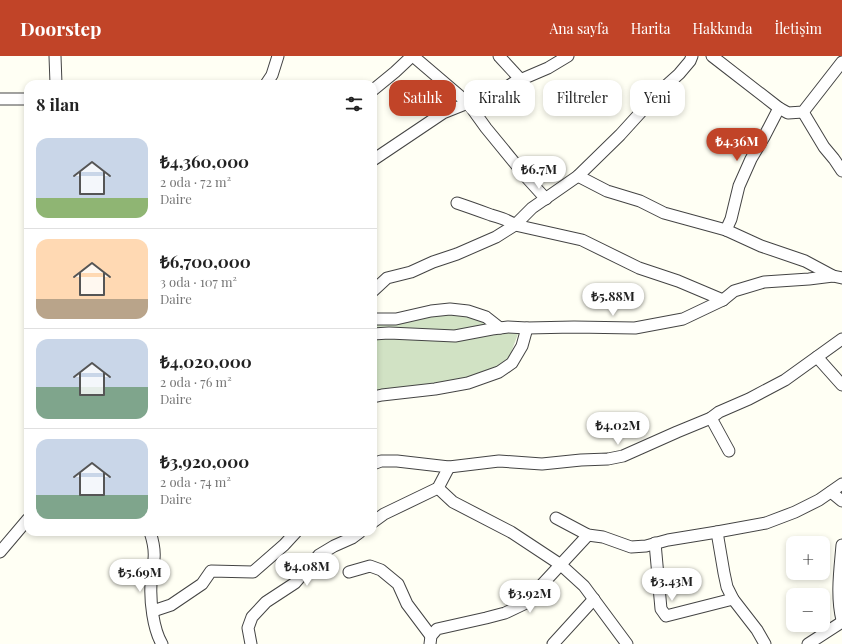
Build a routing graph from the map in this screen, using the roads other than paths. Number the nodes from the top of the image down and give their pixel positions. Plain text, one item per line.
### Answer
1 (54, 56) edge
2 (278, 56) edge
3 (413, 56) edge
4 (499, 56) edge
5 (568, 56) edge
6 (692, 56) edge
7 (712, 56) edge
8 (842, 62) edge
9 (56, 80) edge
10 (269, 80) edge
11 (521, 80) joint
12 (377, 87) edge
13 (0, 99) edge
14 (24, 99) edge
15 (464, 100) edge
16 (464, 105) edge
17 (779, 108) junction
18 (803, 112) junction
19 (477, 116) edge
20 (377, 157) edge
21 (842, 171) edge
22 (578, 176) junction
23 (546, 199) junction
24 (457, 203) dead end
25 (515, 225) junction
26 (726, 230) junction
27 (837, 277) edge
28 (377, 287) edge
29 (723, 300) junction
30 (377, 319) edge
31 (500, 328) junction
32 (527, 328) junction
33 (377, 334) edge
34 (842, 339) edge
35 (817, 357) junction
36 (842, 385) edge
37 (377, 396) edge
38 (711, 418) junction
39 (729, 451) dead end
40 (377, 463) edge
41 (448, 467) junction
42 (842, 484) edge
43 (438, 488) junction
44 (831, 492) junction
45 (842, 501) edge
46 (556, 518) dead end
47 (377, 519) edge
48 (24, 524) edge
49 (718, 532) junction
50 (588, 535) junction
51 (151, 536) edge
52 (292, 536) edge
53 (355, 536) edge
54 (655, 544) junction
55 (842, 545) edge
56 (0, 552) edge
57 (560, 565) junction
58 (349, 572) dead end
59 (594, 599) junction
60 (733, 599) junction
61 (153, 612) junction
62 (842, 621) edge
63 (430, 640) edge
64 (162, 644) edge
65 (251, 644) edge
66 (554, 644) edge
67 (627, 644) edge
68 (765, 644) edge
69 (808, 644) edge

1 - 9 street
2 - 10 street
3 - 12 street
3 - 15 street
4 - 11 street
5 - 11 street
6 - 22 street
7 - 17 street
8 - 18 street
13 - 14 street
16 - 20 street
17 - 18 street
17 - 26 street
18 - 21 street
19 - 23 street
22 - 23 street
22 - 26 street
23 - 25 street
24 - 25 street
25 - 28 street
25 - 29 street
26 - 27 street
27 - 29 street
29 - 32 street
30 - 31 street
31 - 32 street
31 - 33 street
32 - 37 street
34 - 35 street
35 - 36 street
35 - 38 street
38 - 39 street
38 - 41 street
40 - 41 street
41 - 43 street
42 - 44 street
43 - 47 street
43 - 57 street
44 - 45 street
44 - 49 street
46 - 50 street
48 - 56 street
49 - 54 street
49 - 60 street
50 - 54 street
50 - 57 street
51 - 61 street
52 - 61 street
53 - 65 street
54 - 60 street
55 - 62 street
57 - 59 street
57 - 63 street
58 - 63 street
59 - 66 street
59 - 67 street
60 - 68 street
61 - 64 street
62 - 69 street

